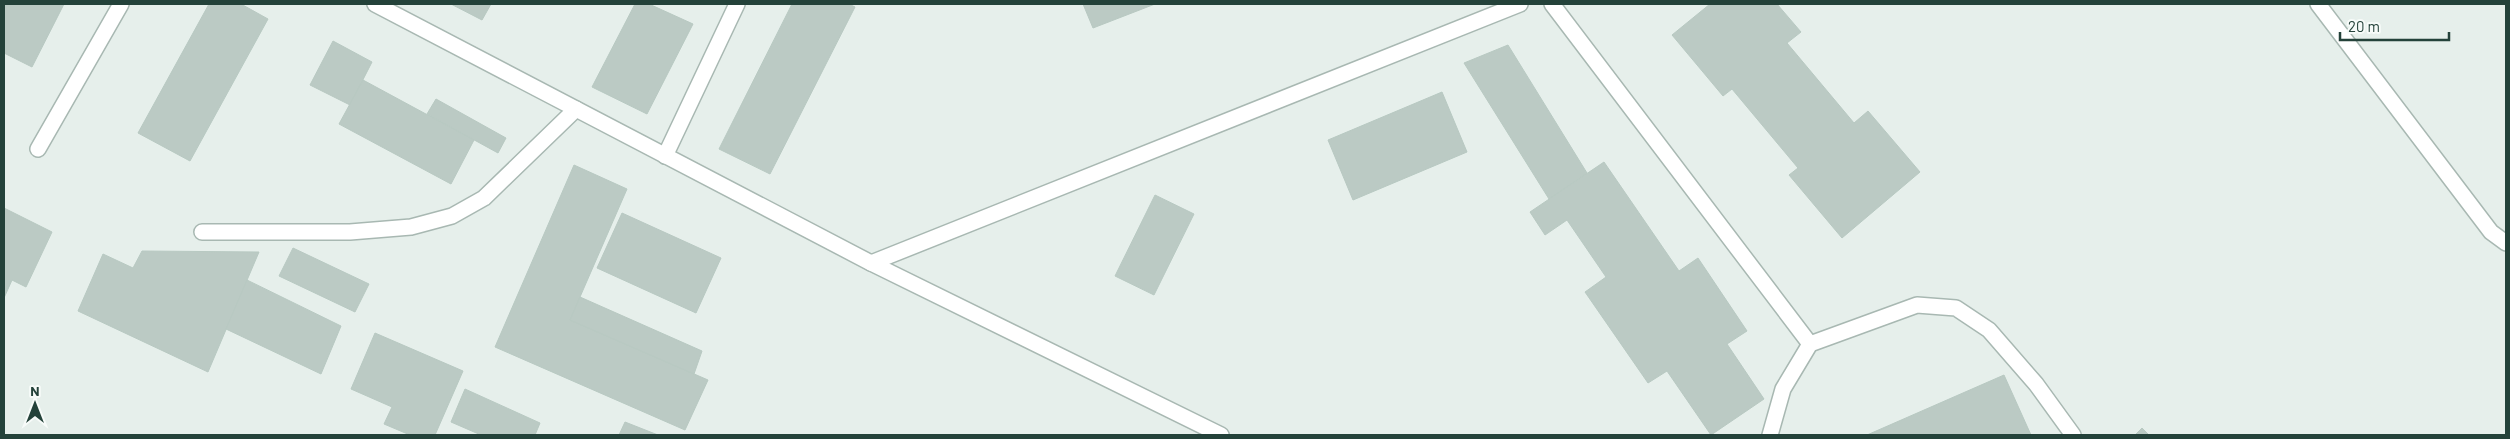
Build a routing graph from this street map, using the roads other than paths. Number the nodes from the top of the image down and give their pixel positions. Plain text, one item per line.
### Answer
1 (121, 4) edge
2 (375, 4) edge
3 (737, 4) edge
4 (1520, 4) edge
5 (1552, 4) edge
6 (2318, 4) edge
7 (576, 109) junction
8 (38, 149) dead end
9 (665, 156) junction
10 (202, 232) dead end
11 (2506, 242) edge
12 (871, 263) junction
13 (1810, 344) junction
14 (1220, 435) edge
15 (1770, 435) edge
16 (2073, 435) edge

1 - 8 street
2 - 7 street
3 - 9 street
4 - 12 street
5 - 13 street
6 - 11 street
7 - 9 street
7 - 10 street
9 - 12 street
12 - 14 street
13 - 15 street
13 - 16 street

